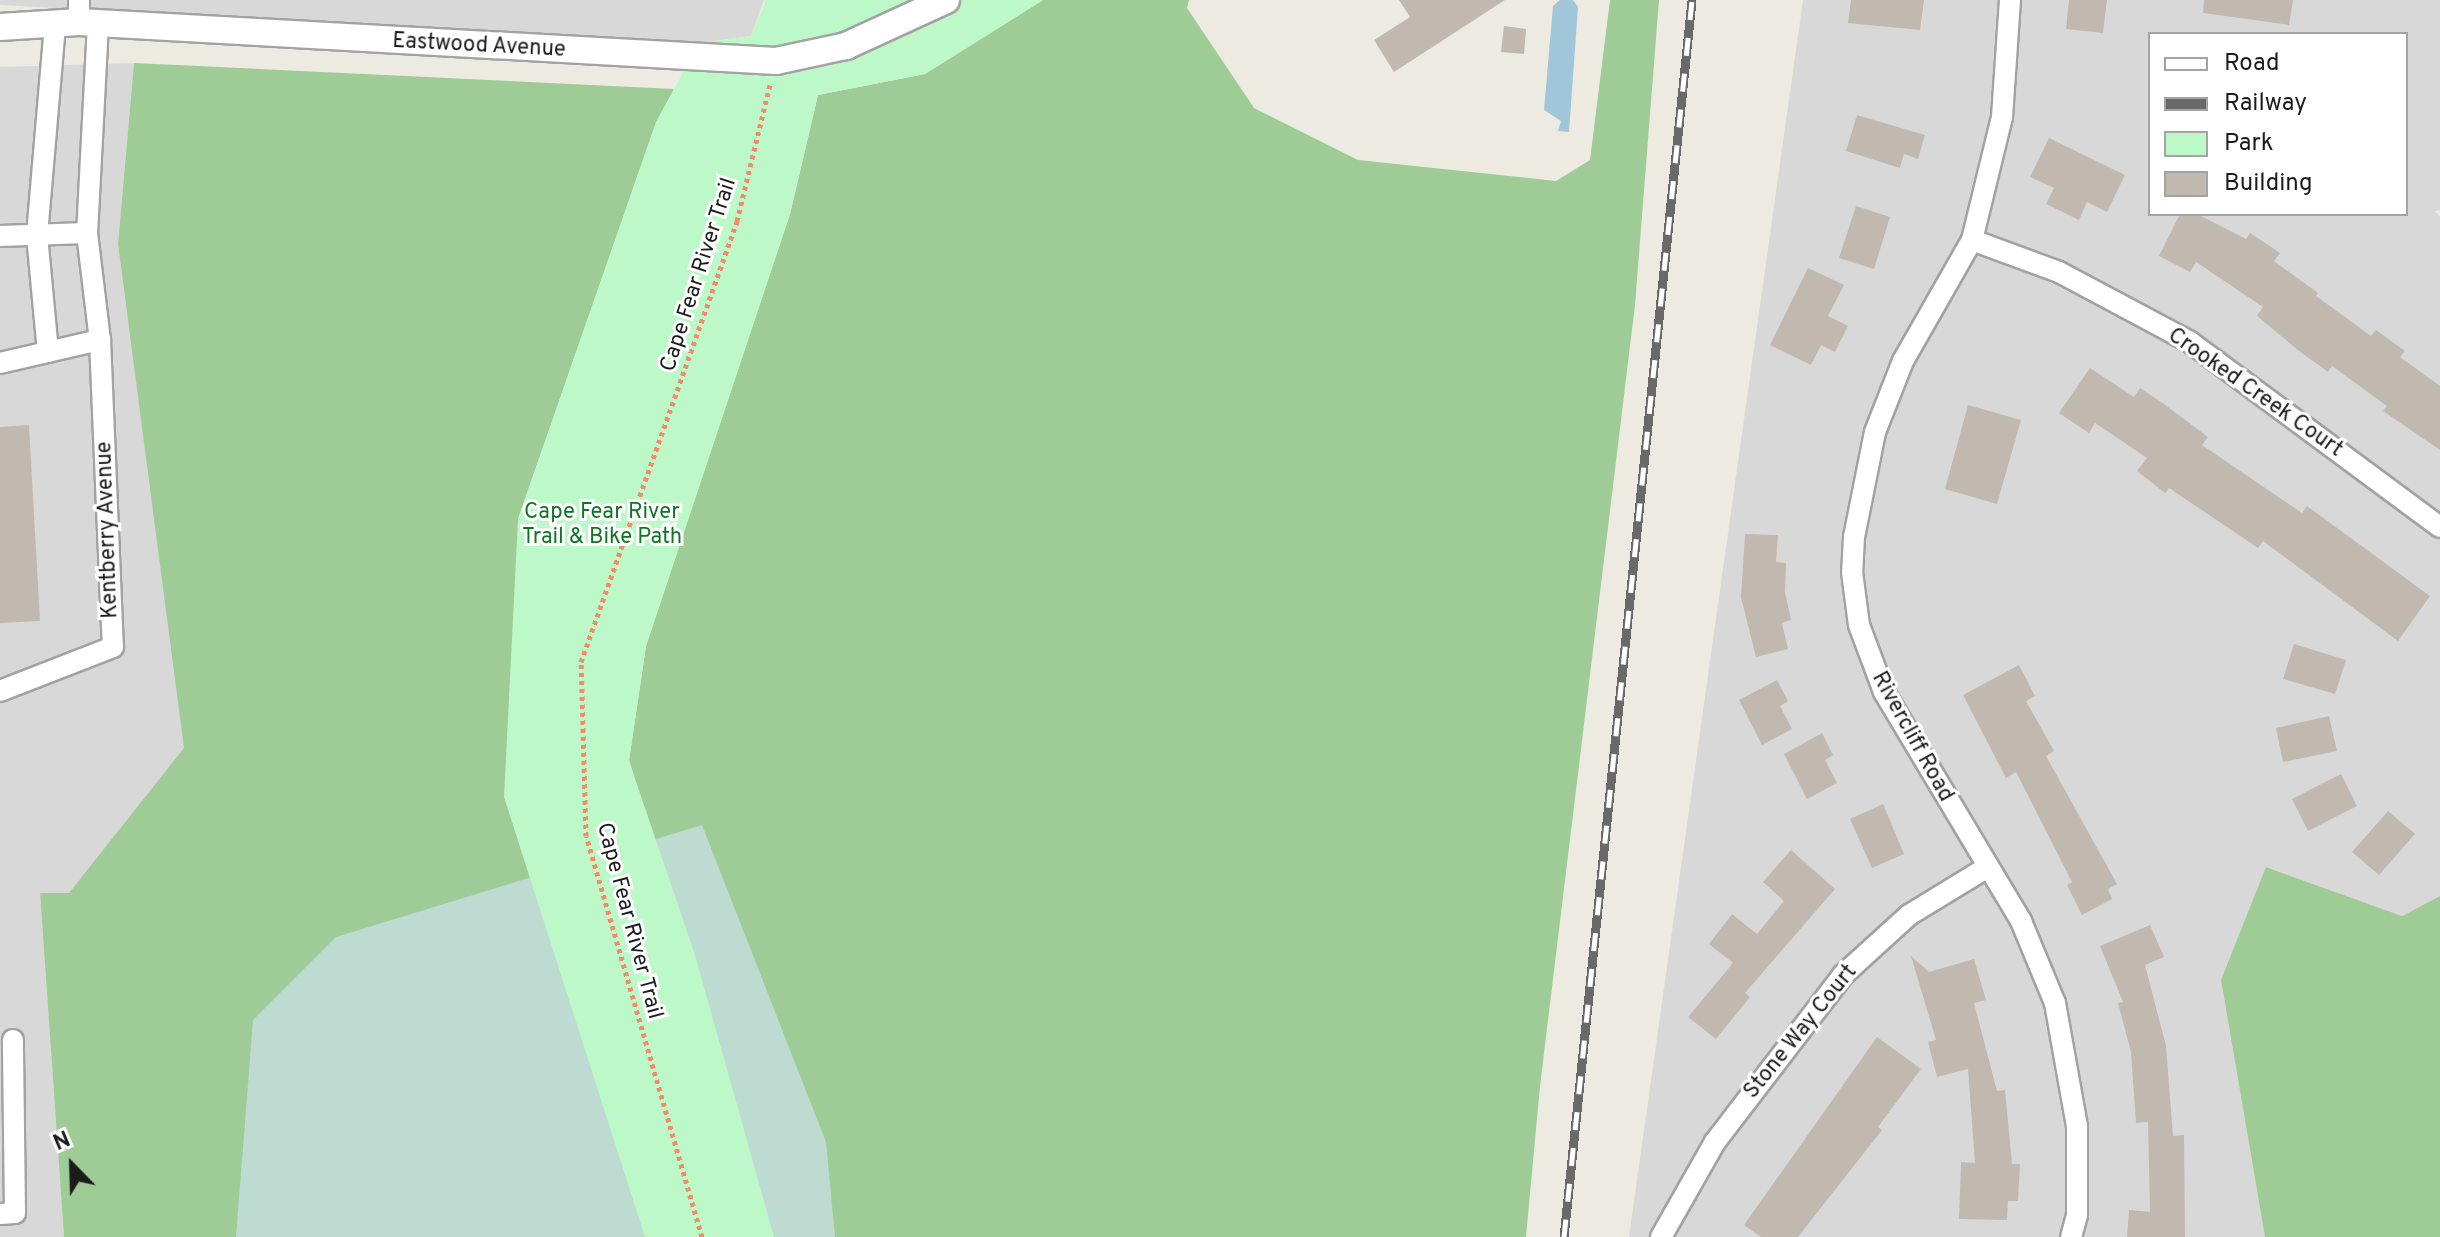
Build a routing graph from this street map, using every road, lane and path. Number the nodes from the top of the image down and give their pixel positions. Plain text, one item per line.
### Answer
1 (946, 0) edge
2 (2010, 0) edge
3 (78, 17) edge
4 (0, 27) edge
5 (776, 61) junction
6 (87, 233) junction
7 (37, 235) junction
8 (0, 236) edge
9 (1972, 240) junction
10 (100, 340) junction
11 (48, 352) junction
12 (0, 363) edge
13 (2440, 527) edge
14 (0, 691) edge
15 (1986, 868) junction
16 (13, 1040) dead end
17 (0, 1214) edge
18 (702, 1237) edge
19 (1661, 1237) edge
20 (2071, 1237) edge

1 - 5 street, Eastwood Avenue
2 - 9 street, Rivercliff Road
3 - 4 street, Eastwood Avenue
3 - 5 street, Eastwood Avenue
3 - 6 street, Kentberry Avenue
3 - 7 street
5 - 18 path, Cape Fear River Trail
6 - 7 street
6 - 10 street, Kentberry Avenue
7 - 8 street
7 - 11 street
9 - 13 street, Crooked Creek Court
9 - 15 street, Rivercliff Road
10 - 11 street
10 - 14 street, Kentberry Avenue
11 - 12 street
15 - 19 street, Stone Way Court
15 - 20 street, Rivercliff Road
16 - 17 street

